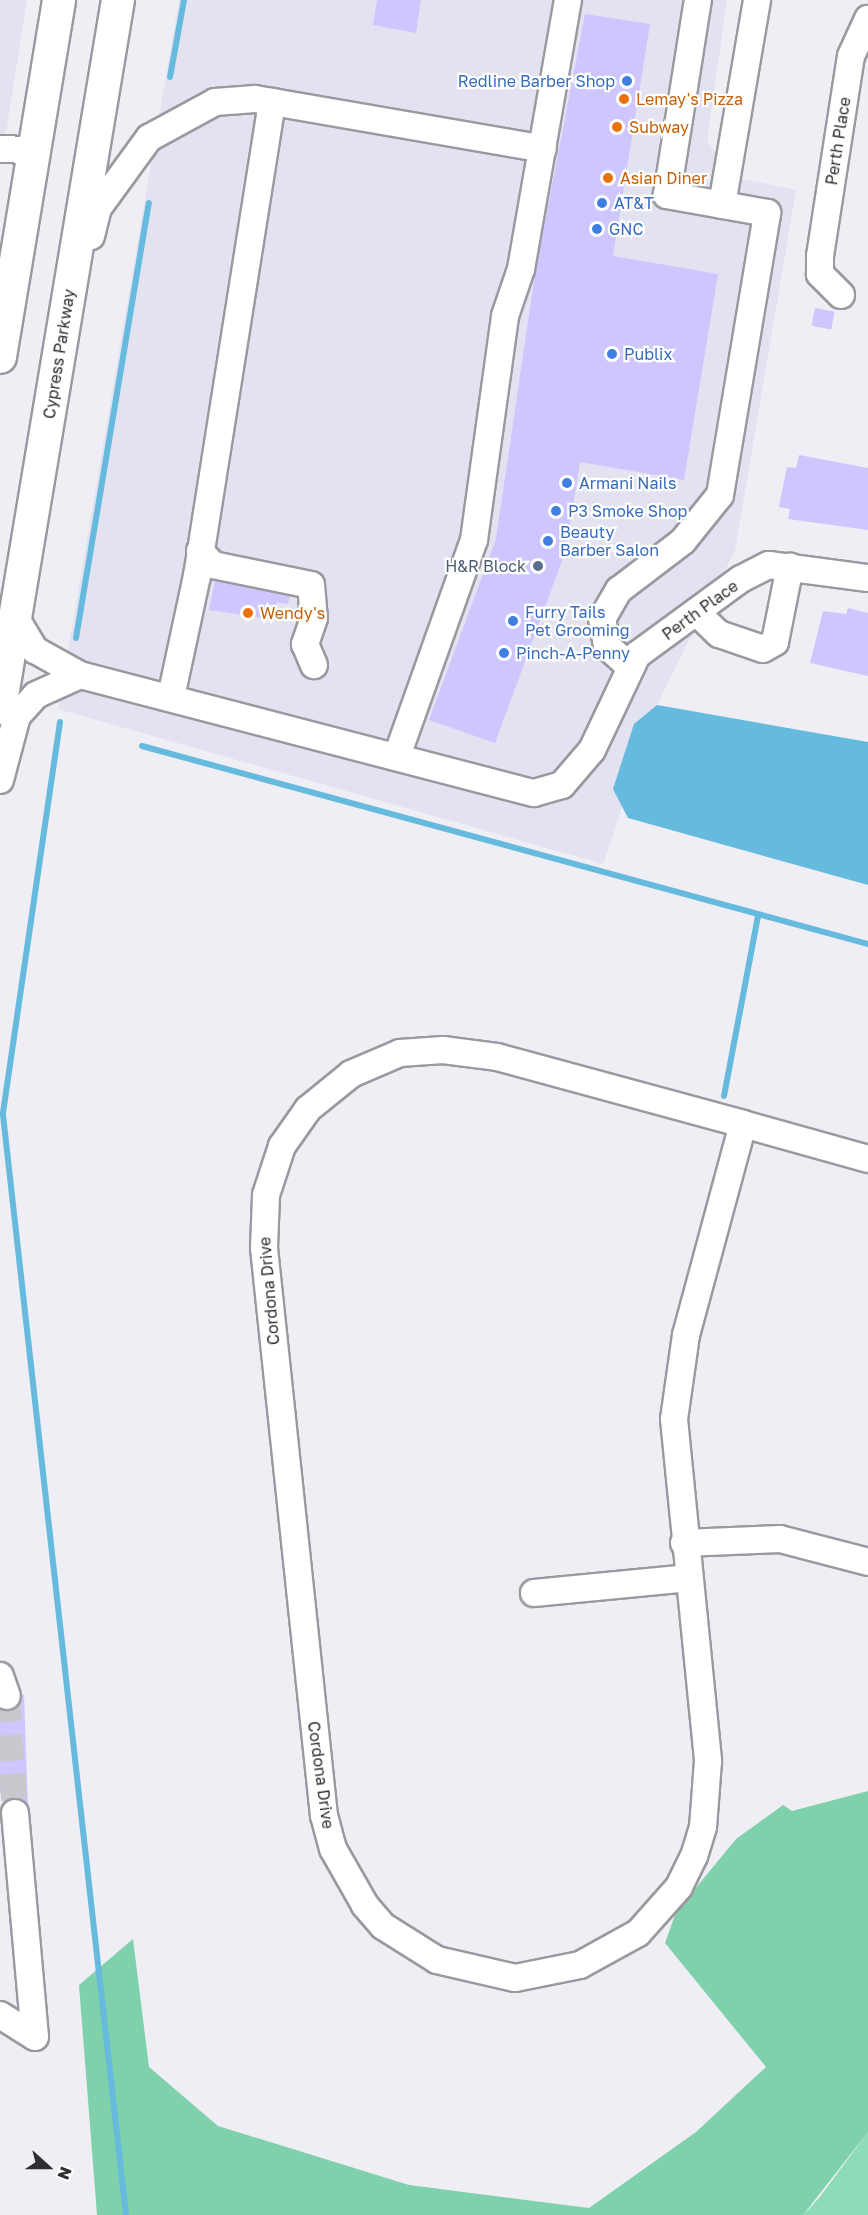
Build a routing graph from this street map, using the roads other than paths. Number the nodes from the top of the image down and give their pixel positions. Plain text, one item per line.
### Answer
1 (60, 0) edge
2 (118, 0) edge
3 (568, 0) edge
4 (698, 0) edge
5 (757, 0) edge
6 (868, 19) edge
7 (272, 102) junction
8 (0, 149) edge
9 (543, 149) junction
10 (34, 150) junction
11 (722, 205) junction
12 (841, 295) dead end
13 (0, 357) edge
14 (39, 472) junction
15 (200, 551) junction
16 (790, 566) junction
17 (868, 578) edge
18 (696, 612) junction
19 (15, 617) junction
20 (314, 665) dead end
21 (628, 665) junction
22 (80, 675) junction
23 (171, 697) junction
24 (0, 708) edge
25 (398, 756) junction
26 (0, 780) edge
27 (743, 1124) junction
28 (868, 1159) edge
29 (684, 1543) junction
30 (868, 1563) edge
31 (689, 1578) junction
32 (534, 1593) dead end
33 (13, 1837) tunnel mouth
34 (0, 2015) edge

1 - 10 main road
2 - 14 main road, Cypress Parkway
3 - 9 street
4 - 11 street
5 - 11 street
6 - 12 street, Perth Place
7 - 9 street
7 - 14 street
7 - 15 street
8 - 10 street
9 - 25 street
10 - 13 main road
11 - 21 street
14 - 19 main road, Cypress Parkway
15 - 20 street
15 - 23 street
16 - 17 street, Perth Place
16 - 18 street, Perth Place
16 - 18 street
18 - 21 street, Perth Place
19 - 22 street, Perth Place
19 - 24 main road, Cypress Parkway
21 - 25 street, Perth Place
22 - 23 street, Perth Place
22 - 26 street
23 - 25 street, Perth Place
27 - 28 street, Cordona Drive
27 - 29 street, Cordona Drive
27 - 31 street, Cordona Drive
29 - 30 street
29 - 31 street, Cordona Drive
31 - 32 street
33 - 34 street

